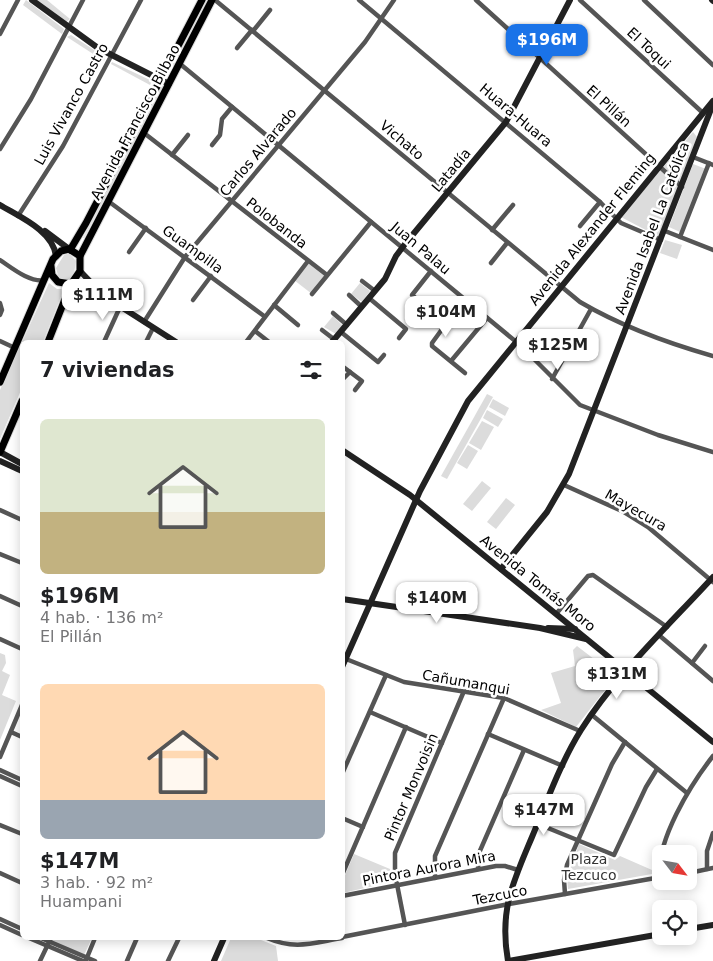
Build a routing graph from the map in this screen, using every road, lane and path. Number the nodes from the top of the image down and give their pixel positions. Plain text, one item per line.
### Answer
1 (18, 0) edge
2 (32, 0) edge
3 (83, 0) edge
4 (141, 0) edge
5 (202, 0) edge
6 (214, 0) edge
7 (360, 0) edge
8 (394, 0) edge
9 (476, 0) edge
10 (570, 0) edge
11 (580, 0) edge
12 (644, 0) edge
13 (270, 10) dead end
14 (382, 19) junction
15 (68, 28) junction
16 (252, 31) junction
17 (0, 34) edge
18 (238, 48) dead end
19 (111, 56) junction
20 (540, 58) junction
21 (179, 63) junction
22 (713, 65) edge
23 (160, 81) junction
24 (169, 84) junction
25 (324, 91) junction
26 (713, 102) edge
27 (232, 107) junction
28 (703, 113) junction
29 (506, 122) junction
30 (144, 133) junction
31 (188, 135) dead end
32 (279, 145) junction
33 (212, 146) dead end
34 (0, 149) edge
35 (172, 155) junction
36 (693, 157) junction
37 (711, 164) edge
38 (659, 167) junction
39 (682, 187) junction
40 (448, 193) junction
41 (108, 200) junction
42 (232, 202) junction
43 (600, 202) junction
44 (0, 205) edge
45 (513, 205) dead end
46 (17, 216) junction
47 (617, 218) junction
48 (371, 222) junction
49 (580, 226) dead end
50 (34, 227) junction
51 (146, 228) junction
52 (492, 230) junction
53 (665, 231) junction
54 (680, 237) junction
55 (661, 240) junction
56 (507, 243) junction
57 (403, 248) junction
58 (69, 249) junction
59 (713, 250) edge
60 (130, 252) dead end
61 (56, 256) junction
62 (80, 256) junction
63 (186, 257) junction
64 (0, 260) edge
65 (308, 261) junction
66 (490, 263) dead end
67 (51, 266) junction
68 (80, 271) junction
69 (431, 271) junction
70 (327, 275) junction
71 (210, 276) junction
72 (362, 281) dead end
73 (42, 282) junction
74 (72, 283) junction
75 (561, 287) junction
76 (375, 291) junction
77 (312, 294) dead end
78 (348, 295) dead end
79 (104, 296) junction
80 (369, 298) junction
81 (464, 299) junction
82 (193, 300) dead end
83 (0, 304) edge
84 (274, 305) junction
85 (120, 307) junction
86 (362, 307) junction
87 (591, 309) junction
88 (420, 312) dead end
89 (333, 313) dead end
90 (0, 315) edge
91 (264, 316) junction
92 (487, 318) junction
93 (144, 322) junction
94 (298, 324) dead end
95 (347, 325) junction
96 (628, 326) junction
97 (153, 328) junction
98 (322, 330) dead end
99 (255, 331) junction
100 (341, 332) junction
101 (399, 338) dead end
102 (49, 340) edge
103 (105, 340) edge
104 (147, 340) edge
105 (173, 340) edge
106 (248, 340) edge
107 (266, 340) edge
108 (333, 340) edge
109 (335, 340) edge
110 (0, 341) edge
111 (516, 342) junction
112 (15, 348) junction
113 (384, 354) dead end
114 (713, 356) edge
115 (451, 361) junction
116 (345, 368) edge
117 (350, 372) junction
118 (465, 373) dead end
119 (345, 377) edge
120 (552, 379) junction
121 (0, 382) edge
122 (355, 390) dead end
123 (595, 411) junction
124 (20, 415) edge
125 (0, 452) edge
126 (345, 452) edge
127 (713, 452) edge
128 (0, 460) edge
129 (20, 463) edge
130 (20, 470) edge
131 (564, 485) junction
132 (416, 500) junction
133 (0, 510) edge
134 (20, 519) edge
135 (0, 554) edge
136 (20, 563) edge
137 (501, 569) junction
138 (712, 580) edge
139 (0, 596) edge
140 (345, 600) edge
141 (370, 604) junction
142 (20, 605) edge
143 (556, 614) junction
144 (668, 627) junction
145 (540, 628) junction
146 (575, 629) junction
147 (660, 636) junction
148 (0, 639) edge
149 (587, 639) junction
150 (706, 646) dead end
151 (20, 648) edge
152 (345, 661) edge
153 (345, 663) edge
154 (692, 663) junction
155 (627, 672) junction
156 (386, 675) junction
157 (713, 681) edge
158 (464, 691) junction
159 (504, 698) junction
160 (20, 711) edge
161 (370, 712) junction
162 (592, 715) junction
163 (406, 727) junction
164 (580, 731) junction
165 (11, 732) junction
166 (488, 734) junction
167 (20, 736) edge
168 (625, 742) junction
169 (713, 742) edge
170 (442, 743) junction
171 (524, 750) junction
172 (713, 756) edge
173 (0, 757) edge
174 (563, 766) junction
175 (345, 767) edge
176 (657, 769) junction
177 (0, 770) edge
178 (0, 776) edge
179 (20, 779) edge
180 (20, 785) edge
181 (687, 793) junction
182 (345, 819) edge
183 (0, 824) edge
184 (538, 824) junction
185 (363, 827) junction
186 (20, 833) edge
187 (713, 833) edge
188 (577, 841) junction
189 (664, 845) edge
190 (345, 868) edge
191 (478, 869) junction
192 (710, 869) edge
193 (518, 870) junction
194 (0, 873) edge
195 (435, 878) junction
196 (652, 879) edge
197 (20, 881) edge
198 (397, 885) junction
199 (565, 894) junction
200 (345, 895) edge
201 (506, 905) junction
202 (0, 920) edge
203 (0, 925) edge
204 (405, 925) junction
205 (713, 925) edge
206 (20, 928) edge
207 (697, 928) edge
208 (20, 934) edge
209 (345, 936) edge
210 (652, 936) edge
211 (94, 940) edge
212 (137, 940) edge
213 (178, 940) edge
214 (223, 940) edge
215 (277, 940) edge
216 (327, 940) edge
217 (49, 941) edge
218 (85, 960) edge
219 (40, 961) edge
220 (95, 961) edge
221 (127, 961) edge
222 (168, 961) edge
223 (214, 961) edge
224 (508, 961) edge

1 - 17 street
2 - 15 main road
3 - 15 street
4 - 19 street, Luis Vivanco Castro
5 - 23 main road, Avenida Francisco Bilbao
6 - 16 street, Vichato
6 - 21 main road, Avenida Francisco Bilbao
7 - 14 street, Huara-Huara
8 - 14 street, Carlos Alvarado
9 - 20 street, El Pillán
10 - 20 main road, Latadía
11 - 28 street, El Toqui
12 - 22 street
13 - 16 street
14 - 25 street, Carlos Alvarado
14 - 29 street, Huara-Huara
15 - 19 main road
15 - 34 street
16 - 18 street
16 - 25 street, Vichato
19 - 23 main road
19 - 46 street, Luis Vivanco Castro
20 - 29 main road, Latadía
20 - 38 street, El Pillán
21 - 24 main road, Avenida Francisco Bilbao
21 - 27 street, Juan Palau
23 - 24 main road
23 - 58 main road, Avenida Francisco Bilbao
24 - 30 main road, Avenida Francisco Bilbao
25 - 32 street, Carlos Alvarado
25 - 40 street, Vichato
26 - 28 main road, Avenida Alexander Fleming
26 - 36 main road, Avenida Isabel La Católica
27 - 32 street, Juan Palau
27 - 33 street
28 - 38 main road, Avenida Alexander Fleming
29 - 40 main road, Latadía
29 - 43 street, Huara-Huara
30 - 35 street, Polobanda
30 - 41 main road, Avenida Francisco Bilbao
31 - 35 street
32 - 42 street, Carlos Alvarado
32 - 48 street, Juan Palau
35 - 42 street, Polobanda
36 - 37 street
36 - 39 main road, Avenida Isabel La Católica
37 - 54 street
38 - 39 street, El Pillán
38 - 47 main road, Avenida Alexander Fleming
39 - 53 main road, Avenida Isabel La Católica
40 - 52 street, Vichato
40 - 57 main road, Latadía
41 - 51 street, Guampilla
41 - 62 main road, Avenida Francisco Bilbao
42 - 63 street, Carlos Alvarado
42 - 65 street, Polobanda
43 - 47 street, Huara-Huara
43 - 49 street
44 - 46 main road
45 - 52 street
46 - 50 main road
47 - 55 street, Huara-Huara
47 - 75 main road, Avenida Alexander Fleming
48 - 57 street, Juan Palau
48 - 70 street
50 - 58 main road
50 - 61 main road
51 - 60 street
51 - 63 street, Guampilla
52 - 56 street, Vichato
53 - 54 street
53 - 55 main road, Avenida Isabel La Católica
54 - 59 street
55 - 96 main road, Avenida Isabel La Católica
56 - 66 street
56 - 75 street, Vichato
57 - 69 street, Juan Palau
57 - 76 main road, Latadía
58 - 61 main road
58 - 62 main road
61 - 67 main road
62 - 68 main road
63 - 71 street, Guampilla
63 - 93 street, Carlos Alvarado
64 - 73 street
65 - 70 street, Polobanda
65 - 84 street
67 - 73 main road
67 - 74 main road
68 - 74 main road
68 - 79 main road
69 - 81 street, Juan Palau
69 - 88 street
70 - 77 street
71 - 82 street
71 - 91 street, Guampilla
72 - 76 street
73 - 112 main road
74 - 79 main road
74 - 102 main road
75 - 87 street, Vichato
75 - 111 main road, Avenida Alexander Fleming
76 - 80 main road, Latadía
78 - 86 street
79 - 85 main road
80 - 86 main road, Latadía
80 - 101 street
81 - 92 street, Juan Palau
81 - 115 street
83 - 90 street
84 - 91 street
84 - 94 street
85 - 93 main road
85 - 103 street
86 - 95 main road, Latadía
87 - 96 street, Vichato
87 - 120 street
89 - 95 street
91 - 99 street
92 - 111 street, Juan Palau
92 - 115 street
93 - 97 main road
95 - 100 main road, Latadía
96 - 114 street, Vichato
96 - 123 main road, Avenida Isabel La Católica
97 - 104 street
97 - 105 main road
98 - 108 street
99 - 106 street
99 - 107 street
100 - 109 main road, Latadía
100 - 113 street
110 - 112 street
111 - 120 street, Juan Palau
111 - 132 main road, Avenida Alexander Fleming
112 - 121 main road
115 - 118 street
116 - 117 street
117 - 119 street
117 - 122 street
120 - 123 street, Juan Palau
123 - 127 street, Juan Palau
123 - 131 main road, Avenida Isabel La Católica
124 - 125 main road
125 - 129 main road
126 - 132 main road, Avenida Tomás Moro
128 - 130 main road
131 - 137 main road, Avenida Isabel La Católica
131 - 138 street, Mayecura
132 - 137 main road, Avenida Tomás Moro
132 - 141 main road, Avenida Alexander Fleming
133 - 134 street
135 - 136 street
137 - 143 main road, Avenida Tomás Moro
138 - 144 main road
139 - 142 street
140 - 141 main road
141 - 145 main road
141 - 152 main road, Avenida Alexander Fleming
143 - 144 street
143 - 146 main road, Avenida Tomás Moro
144 - 147 main road
145 - 146 main road
145 - 149 main road
146 - 149 main road, Avenida Tomás Moro
147 - 154 street
147 - 155 main road
148 - 151 street
149 - 155 main road, Avenida Tomás Moro
150 - 154 street
153 - 156 street, Cañumanqui
154 - 157 street
155 - 162 main road
155 - 169 main road, Avenida Tomás Moro
156 - 158 street, Cañumanqui
156 - 161 street
158 - 159 street, Cañumanqui
158 - 170 street, Pintor Monvoisin
159 - 164 street, Cañumanqui
159 - 166 street
160 - 165 street
161 - 163 street
161 - 175 street
162 - 164 main road
162 - 168 street
163 - 170 street
163 - 185 street
164 - 174 main road
165 - 167 street
165 - 173 street
166 - 171 street
166 - 195 street
168 - 176 street
168 - 188 street
170 - 198 street, Pintor Monvoisin
171 - 174 street
171 - 191 street
172 - 181 street
174 - 184 main road
176 - 181 street
176 - 188 street
177 - 179 street
178 - 180 street
181 - 189 street
182 - 185 street
183 - 186 street
184 - 188 street
184 - 193 main road
185 - 190 street
187 - 192 street
188 - 199 street
191 - 193 street, Pintora Aurora Mira
191 - 195 street, Pintora Aurora Mira
193 - 201 main road
194 - 197 street
195 - 198 street, Pintora Aurora Mira
196 - 199 street, Tezcuco
198 - 200 street, Pintora Aurora Mira
198 - 204 street, Pintor Monvoisin
199 - 201 street, Tezcuco
201 - 204 street, Tezcuco
201 - 224 main road
202 - 206 street
203 - 208 street
204 - 209 street, Tezcuco
205 - 207 main road
210 - 224 main road
211 - 218 street
212 - 221 street
213 - 222 street
214 - 223 main road
215 - 216 street, Tezcuco
217 - 218 street
217 - 219 street
218 - 220 street

